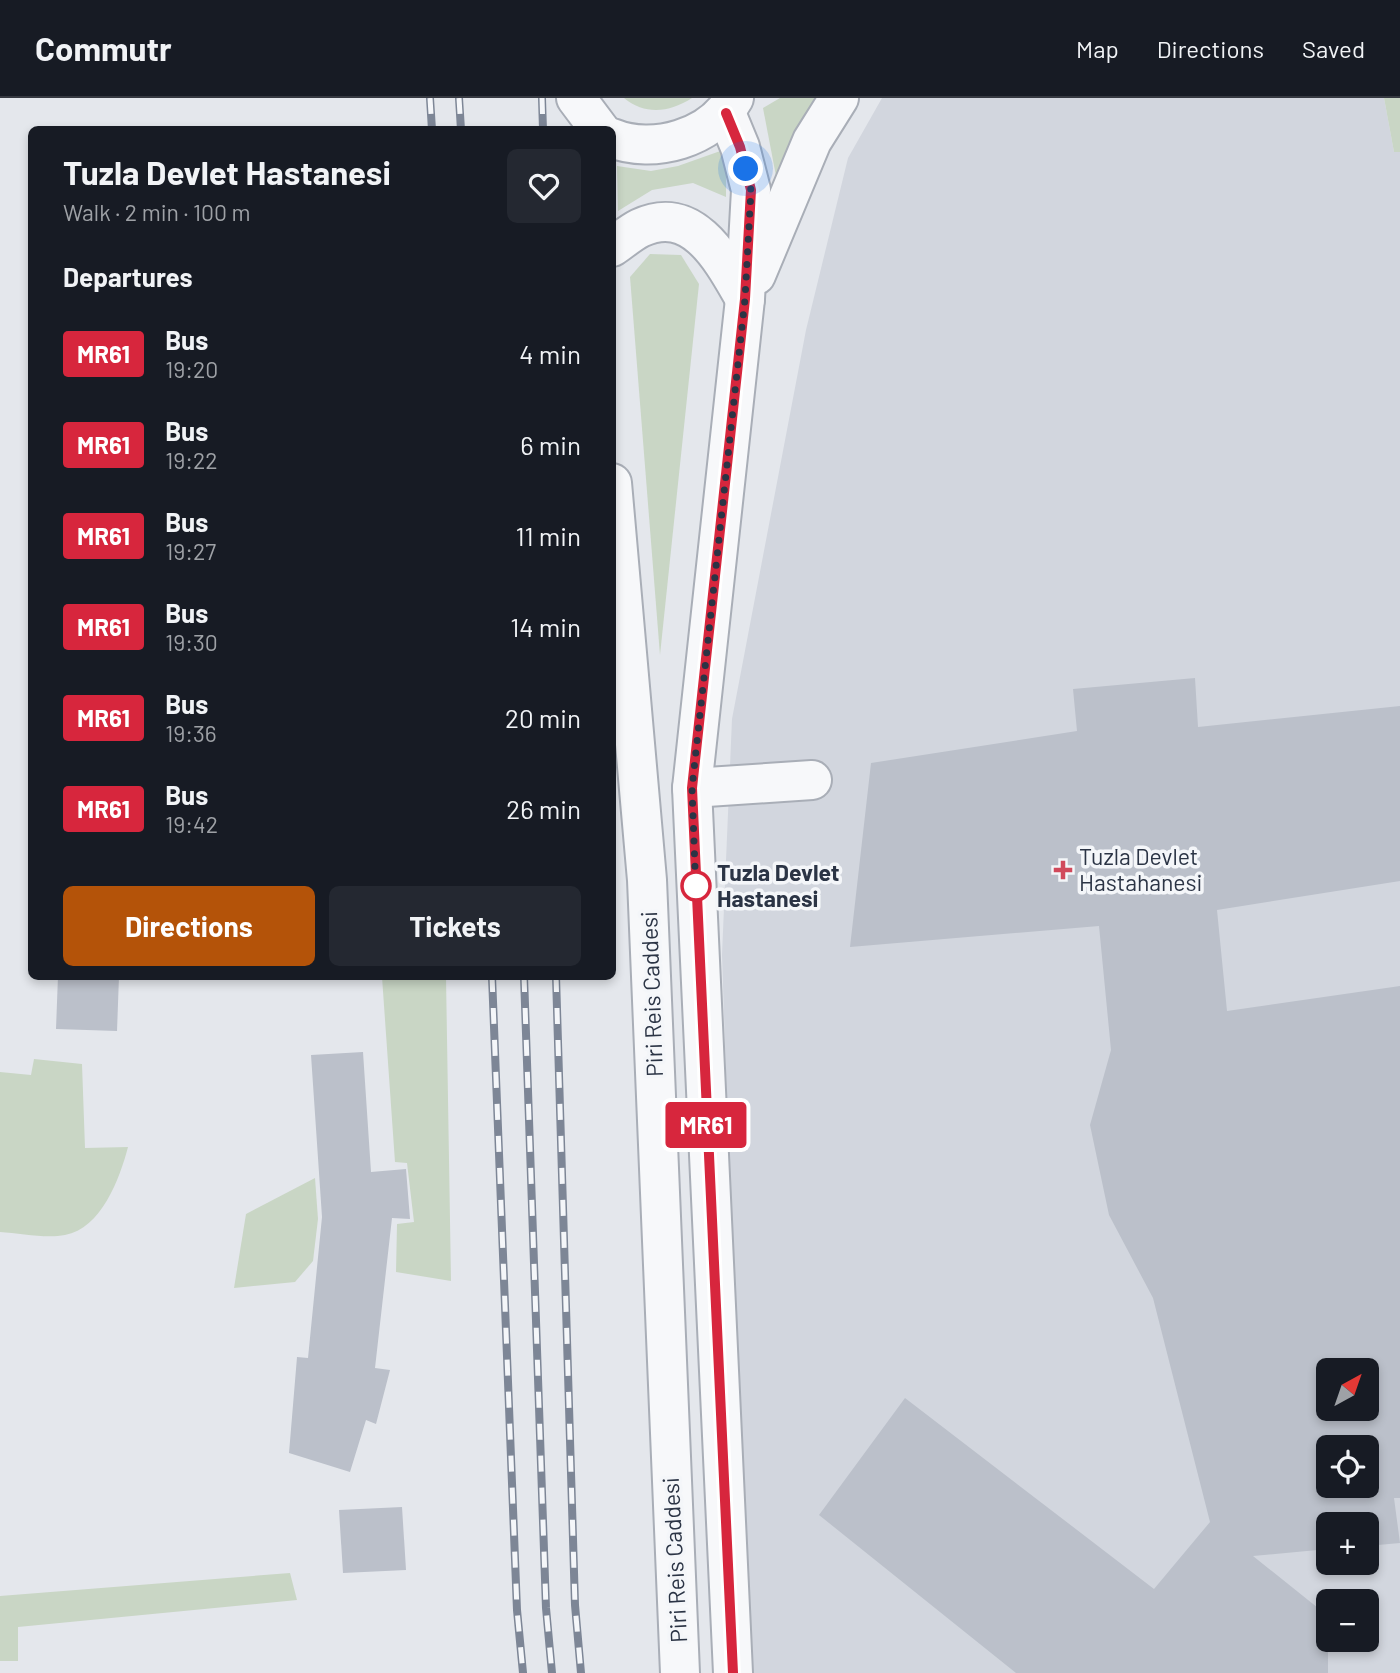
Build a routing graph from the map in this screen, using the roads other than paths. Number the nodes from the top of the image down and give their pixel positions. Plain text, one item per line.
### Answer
1 (575, 98) edge
2 (839, 98) edge
3 (730, 106) edge
4 (577, 126) edge
5 (597, 126) edge
6 (616, 139) edge
7 (616, 244) edge
8 (745, 299) junction
9 (616, 529) edge
10 (812, 780) dead end
11 (692, 788) junction
12 (680, 1673) edge
13 (733, 1673) edge

1 - 4 street
1 - 5 street
2 - 8 street
3 - 6 street
3 - 8 street
7 - 8 street
8 - 11 street
9 - 12 street, Piri Reis Caddesi
10 - 11 street
11 - 13 street

